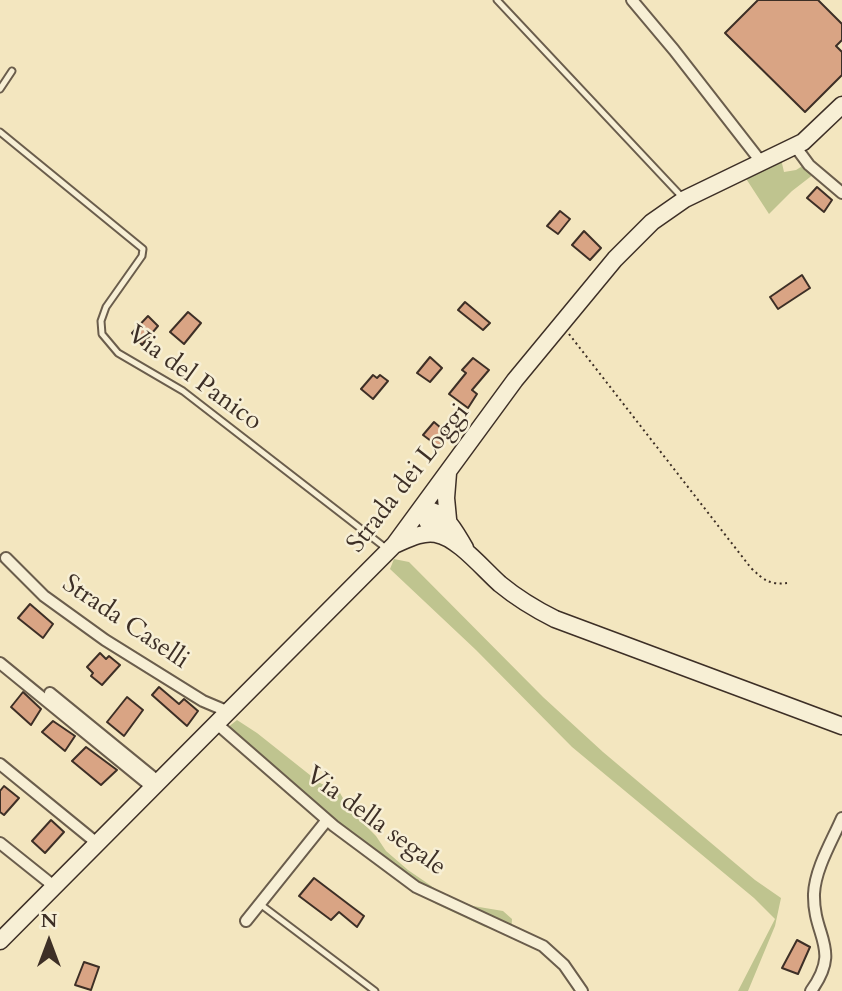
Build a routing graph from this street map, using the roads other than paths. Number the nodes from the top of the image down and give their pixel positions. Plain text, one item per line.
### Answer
1 (497, 0) edge
2 (632, 0) edge
3 (12, 71) dead end
4 (0, 89) edge
5 (842, 104) edge
6 (0, 132) edge
7 (795, 146) junction
8 (762, 163) junction
9 (842, 193) edge
10 (685, 199) junction
11 (448, 472) junction
12 (423, 508) junction
13 (448, 519) junction
14 (437, 534) junction
15 (392, 548) junction
16 (466, 550) junction
17 (6, 558) dead end
18 (0, 663) edge
19 (50, 693) dead end
20 (229, 712) junction
21 (217, 724) junction
22 (841, 726) edge
23 (0, 764) edge
24 (156, 785) junction
25 (842, 818) edge
26 (327, 820) junction
27 (0, 843) edge
28 (98, 844) junction
29 (55, 887) junction
30 (260, 904) junction
31 (246, 921) dead end
32 (0, 941) edge
33 (375, 991) edge
34 (582, 991) edge
35 (811, 991) edge

1 - 10 lane
2 - 8 street
3 - 4 lane
5 - 7 street, Strada dei Loggi
6 - 15 lane, Via del Panico
7 - 8 street, Strada dei Loggi
7 - 9 street
8 - 10 street, Strada dei Loggi
10 - 11 street, Strada dei Loggi
11 - 12 street, Strada dei Loggi
11 - 13 street
12 - 13 street
12 - 14 street
12 - 15 street, Strada dei Loggi
13 - 16 street
14 - 15 street
14 - 16 street
15 - 20 street, Strada dei Loggi
16 - 22 street
17 - 20 street, Strada Caselli
18 - 24 street
19 - 24 street
20 - 21 street, Strada dei Loggi
21 - 24 street, Strada dei Loggi
21 - 26 street, Via della segale
23 - 28 street
24 - 28 street, Strada dei Loggi
25 - 35 street
26 - 30 street
26 - 34 street, Via della segale
27 - 29 street
28 - 29 street, Strada dei Loggi
29 - 32 street, Strada dei Loggi
30 - 31 street
30 - 33 lane

